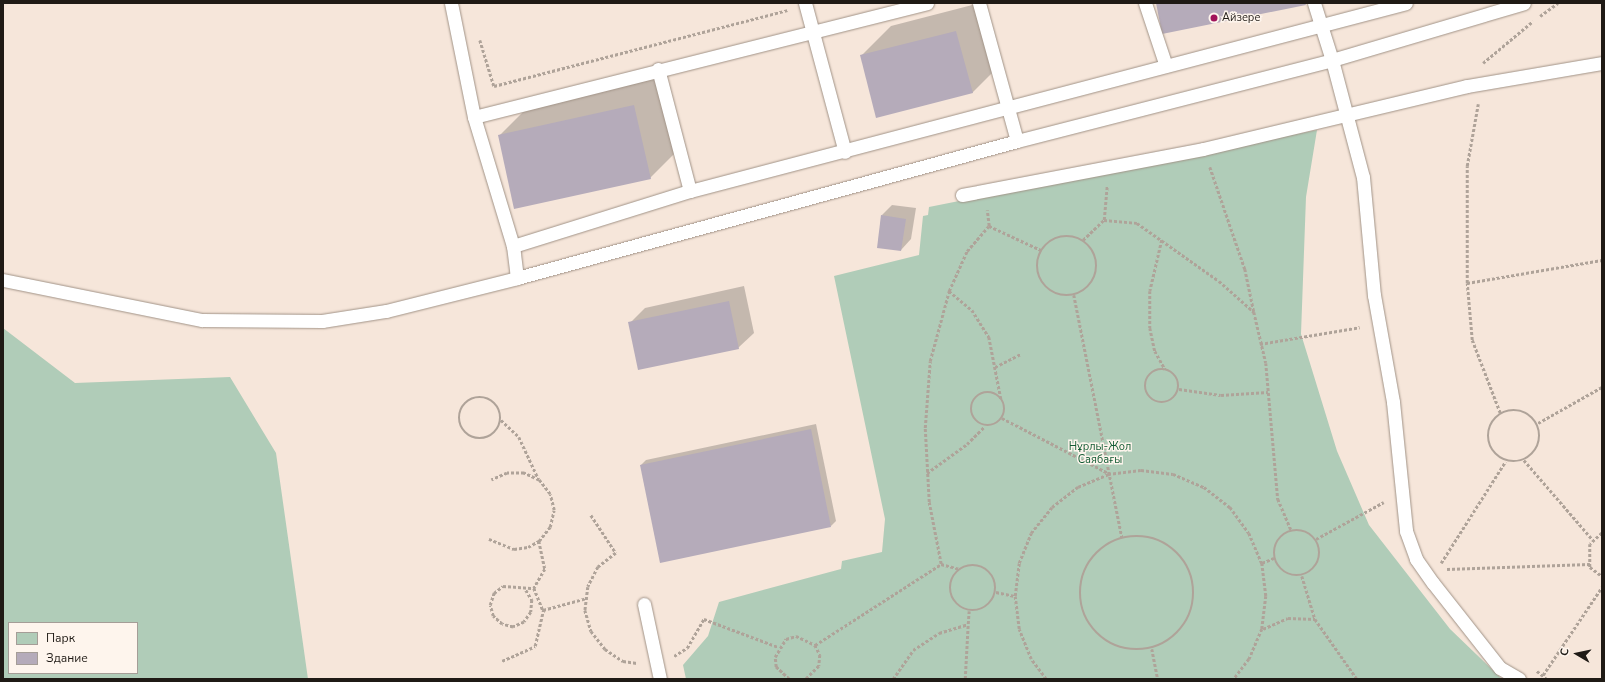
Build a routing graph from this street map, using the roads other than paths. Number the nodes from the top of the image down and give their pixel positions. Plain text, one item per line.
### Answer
1 (451, 3) edge
2 (927, 3) edge
3 (979, 3) edge
4 (1145, 3) edge
5 (1314, 3) edge
6 (1406, 3) edge
7 (1524, 3) edge
8 (805, 4) edge
9 (1320, 24) junction
10 (812, 32) junction
11 (1332, 60) junction
12 (1602, 62) edge
13 (1166, 66) junction
14 (658, 69) junction
15 (1008, 108) junction
16 (1347, 116) junction
17 (474, 117) junction
18 (1017, 141) junction
19 (845, 152) junction
20 (690, 190) junction
21 (962, 195) dead end
22 (514, 246) junction
23 (517, 278) junction
24 (3, 280) edge
25 (644, 604) dead end
26 (660, 679) edge
27 (1519, 679) edge

1 - 17 lane
2 - 10 lane
3 - 15 lane
4 - 13 lane
5 - 9 lane
6 - 9 lane
7 - 11 lane
8 - 10 lane
9 - 11 lane
9 - 13 lane
10 - 14 lane
10 - 19 lane
11 - 16 lane
11 - 18 lane
12 - 16 lane
13 - 15 lane
14 - 17 lane
14 - 20 lane
15 - 18 lane
15 - 19 lane
16 - 21 lane
16 - 27 lane
17 - 22 lane
18 - 23 lane
19 - 20 lane
20 - 22 lane
22 - 23 lane
23 - 24 lane
25 - 26 lane

